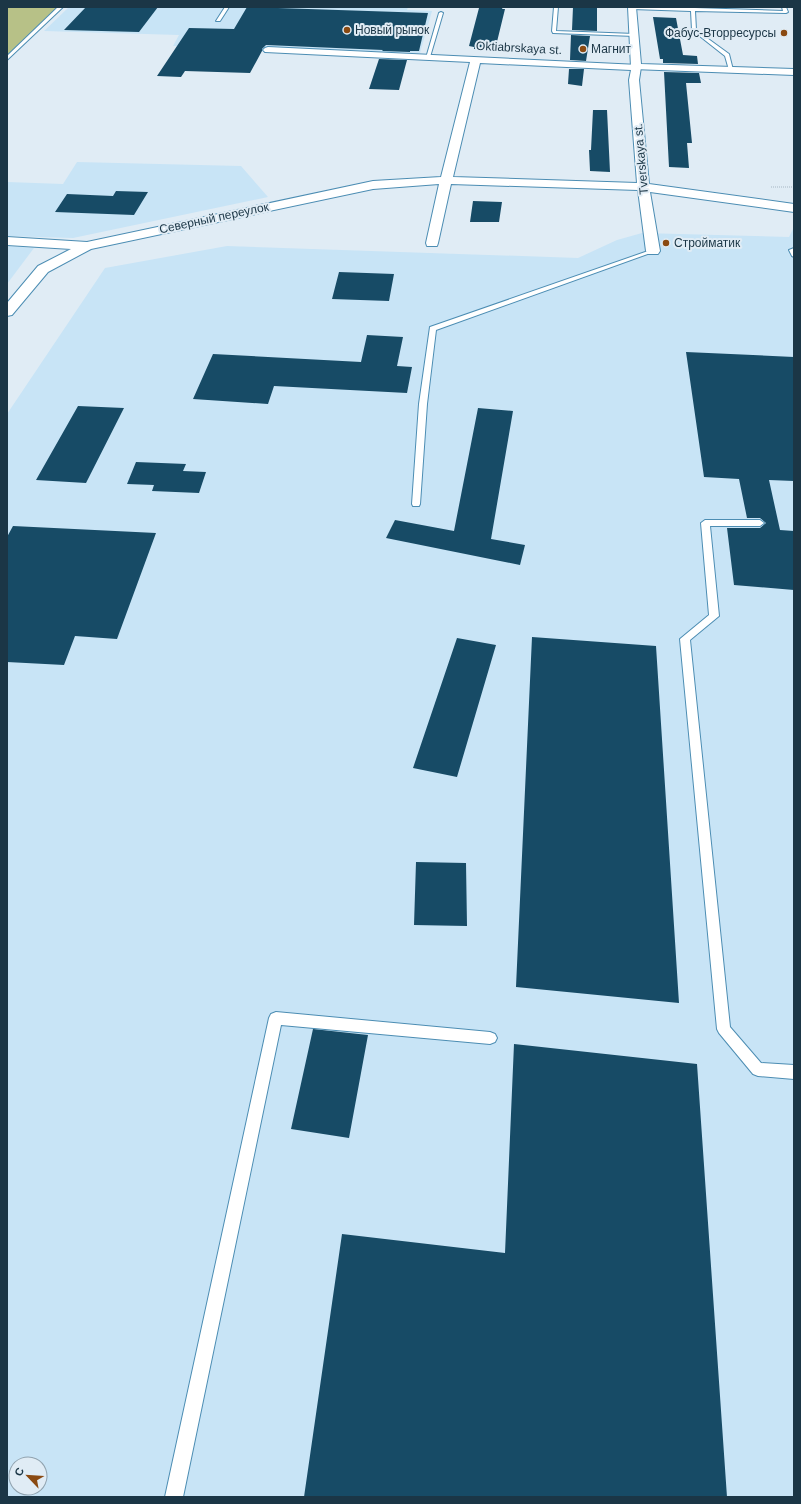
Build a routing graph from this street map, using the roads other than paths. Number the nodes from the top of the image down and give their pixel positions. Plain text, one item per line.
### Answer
1 (61, 7) edge
2 (227, 7) edge
3 (556, 7) edge
4 (784, 7) edge
5 (632, 8) edge
6 (693, 8) edge
7 (441, 13) dead end
8 (218, 20) dead end
9 (635, 35) junction
10 (268, 50) dead end
11 (428, 57) junction
12 (7, 59) edge
13 (476, 59) junction
14 (636, 67) junction
15 (730, 70) junction
16 (794, 72) edge
17 (446, 180) junction
18 (643, 187) junction
19 (794, 208) edge
20 (7, 241) edge
21 (432, 242) dead end
22 (87, 246) junction
23 (794, 250) edge
24 (653, 251) joint
25 (794, 255) edge
26 (7, 312) edge
27 (416, 504) dead end
28 (760, 523) dead end
29 (490, 1038) dead end
30 (794, 1072) edge
31 (174, 1497) edge

1 - 12 lane
2 - 8 lane
3 - 9 lane
4 - 6 lane
5 - 6 lane
5 - 9 street, Tverskaya st.
6 - 15 lane
7 - 11 lane
9 - 14 street, Tverskaya st.
10 - 11 street, Oktiabrskaya st.
11 - 13 street, Oktiabrskaya st.
13 - 14 street, Oktiabrskaya st.
13 - 17 street
14 - 15 street, Oktiabrskaya st.
14 - 18 street, Tverskaya st.
15 - 16 street, Oktiabrskaya st.
17 - 18 street, Северный переулок
17 - 21 street
17 - 22 street, Северный переулок
18 - 19 street, Северный переулок
18 - 24 street, Tverskaya st.
20 - 22 street
22 - 26 street, Северный переулок
23 - 25 lane
24 - 27 lane
28 - 30 lane
29 - 31 lane

